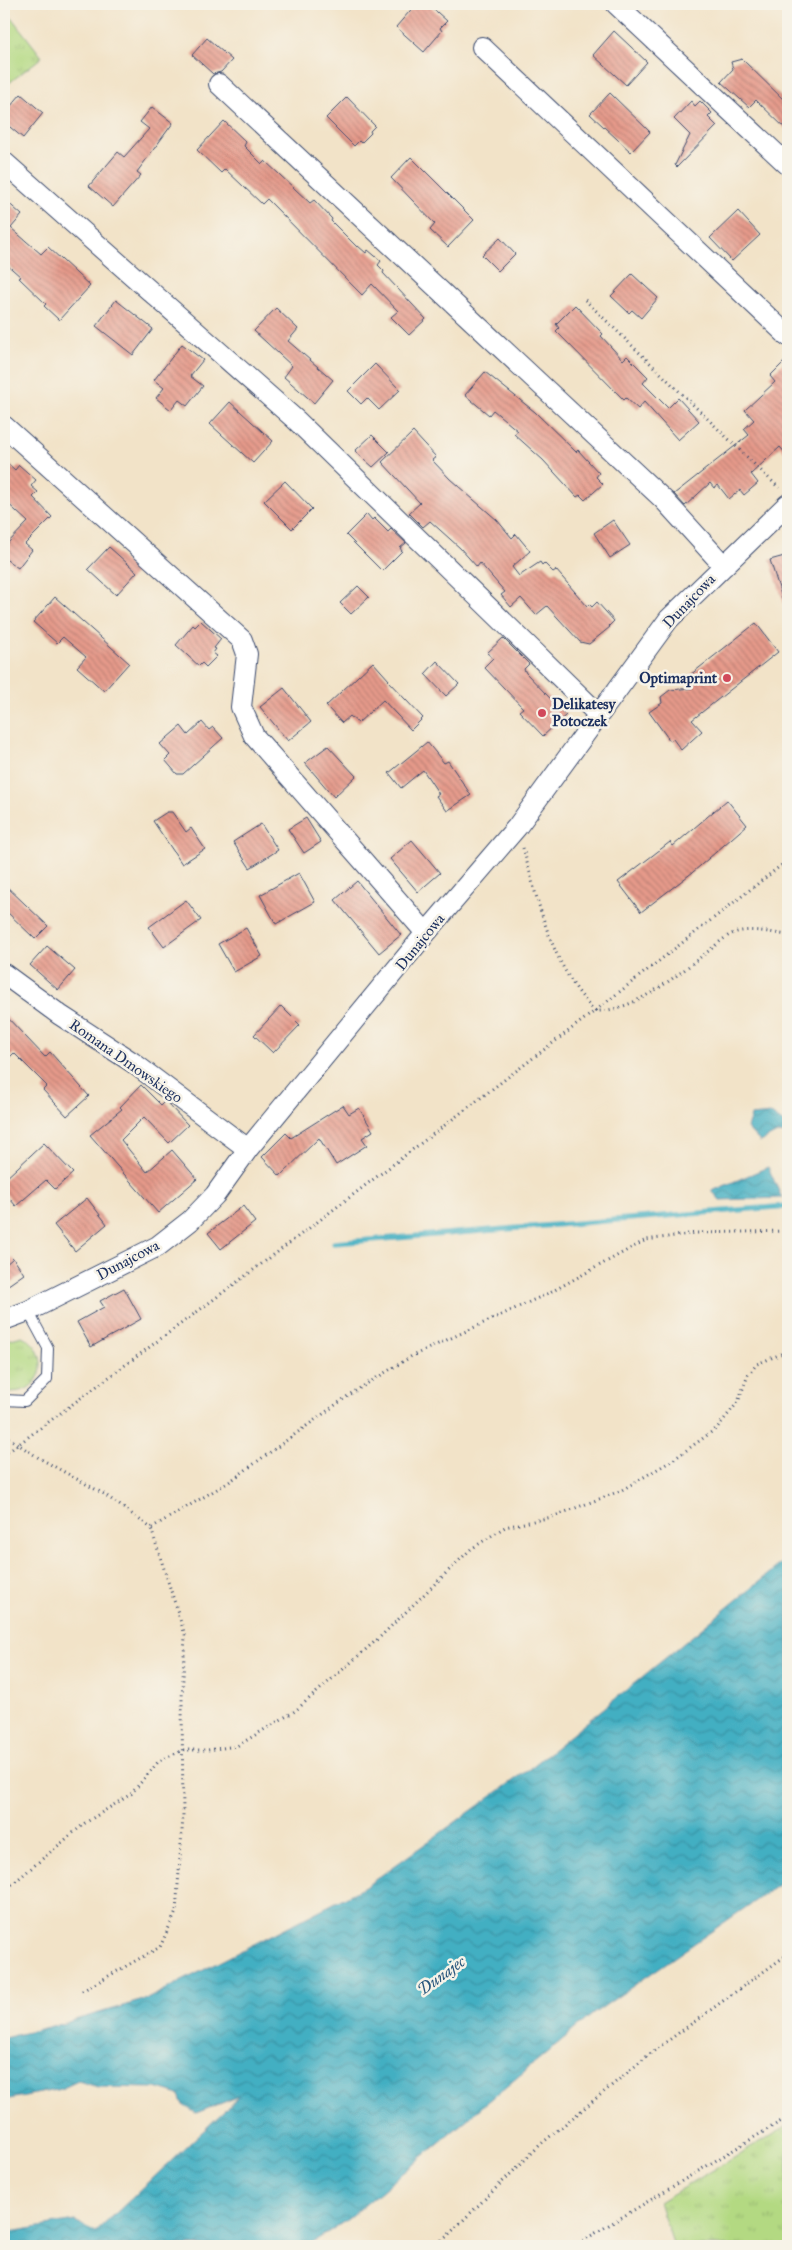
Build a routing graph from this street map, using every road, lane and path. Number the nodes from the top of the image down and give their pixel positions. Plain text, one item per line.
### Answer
1 (616, 4) edge
2 (482, 47) dead end
3 (219, 84) dead end
4 (4, 162) edge
5 (788, 166) edge
6 (585, 300) dead end
7 (788, 336) edge
8 (4, 426) edge
9 (785, 497) edge
10 (724, 566) junction
11 (599, 715) junction
12 (517, 827) junction
13 (788, 860) edge
14 (426, 933) junction
15 (788, 935) edge
16 (4, 974) edge
17 (595, 1011) junction
18 (248, 1149) junction
19 (788, 1231) edge
20 (28, 1311) junction
21 (4, 1320) edge
22 (788, 1351) edge
23 (4, 1400) edge
24 (4, 1435) edge
25 (18, 1445) junction
26 (4, 1455) edge
27 (150, 1528) junction
28 (183, 1750) junction
29 (4, 1891) edge
30 (788, 1954) edge
31 (82, 1991) dead end
32 (788, 2117) edge
33 (433, 2246) edge
34 (574, 2246) edge

1 - 5 street
2 - 7 street
3 - 10 street
4 - 11 street
6 - 9 path
8 - 14 street
9 - 10 street, Dunajcowa
10 - 11 street, Dunajcowa
11 - 12 street, Dunajcowa
12 - 14 street, Dunajcowa
12 - 17 path
13 - 17 path
14 - 18 street, Dunajcowa
15 - 17 path
16 - 18 street, Romana Dmowskiego
17 - 25 path
18 - 20 street, Dunajcowa
19 - 27 path
20 - 21 street, Dunajcowa
20 - 23 lane
22 - 28 path
24 - 25 path
25 - 26 path
25 - 27 path
27 - 28 path
28 - 29 path
28 - 31 path
30 - 33 path
32 - 34 path

